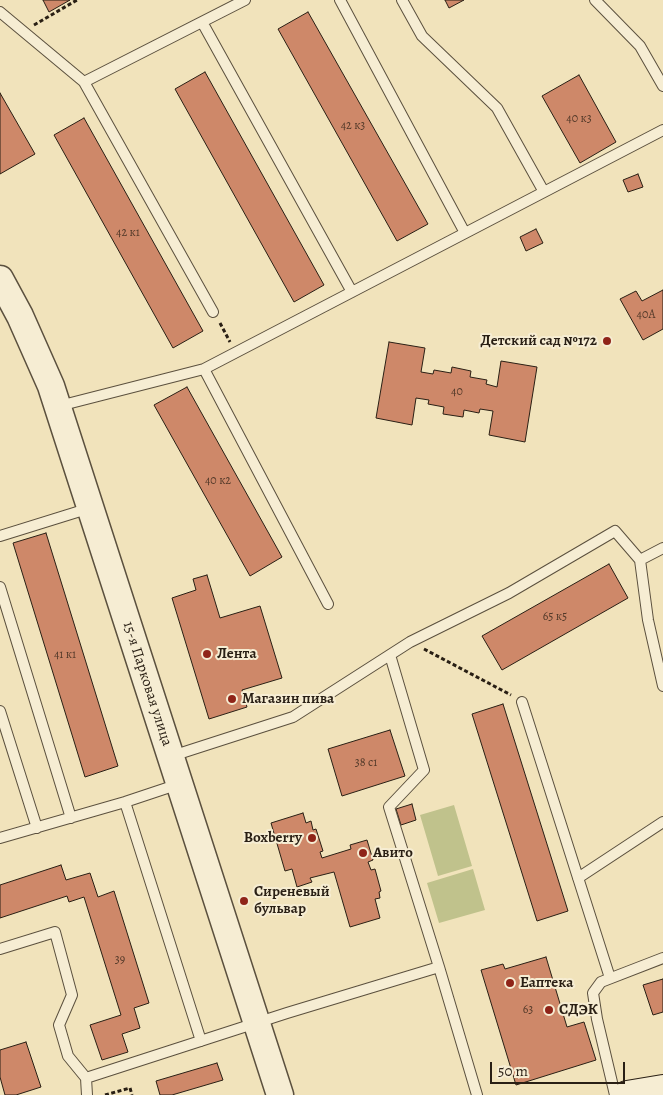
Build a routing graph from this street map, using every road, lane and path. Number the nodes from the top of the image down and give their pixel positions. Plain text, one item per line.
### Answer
1 (77, 0) edge
2 (244, 0) edge
3 (340, 0) edge
4 (402, 0) edge
5 (595, 0) edge
6 (0, 12) edge
7 (202, 22) junction
8 (23, 31) junction
9 (84, 82) junction
10 (663, 86) edge
11 (663, 130) edge
12 (544, 192) junction
13 (465, 233) junction
14 (0, 279) edge
15 (352, 292) junction
16 (213, 312) joint
17 (236, 352) junction
18 (204, 369) junction
19 (58, 406) junction
20 (90, 508) junction
21 (0, 536) edge
22 (663, 548) edge
23 (640, 560) junction
24 (0, 587) edge
25 (328, 604) dead end
26 (410, 642) junction
27 (390, 655) junction
28 (662, 683) edge
29 (522, 702) joint
30 (0, 711) edge
31 (171, 756) junction
32 (180, 784) junction
33 (126, 802) junction
34 (71, 818) junction
35 (663, 822) edge
36 (37, 828) junction
37 (0, 838) edge
38 (578, 878) junction
39 (0, 948) edge
40 (663, 958) edge
41 (439, 967) junction
42 (610, 978) junction
43 (257, 1023) junction
44 (200, 1041) junction
45 (86, 1078) junction
46 (663, 1089) edge
47 (87, 1095) edge
48 (105, 1095) edge
49 (132, 1095) edge
50 (280, 1095) edge
51 (477, 1095) edge
52 (615, 1095) edge
53 (627, 1095) edge

1 - 8 path
2 - 7 lane
3 - 13 lane
4 - 12 lane
5 - 10 lane
6 - 8 lane
7 - 9 lane
7 - 15 lane
8 - 9 lane
9 - 16 lane
11 - 12 lane
12 - 13 lane
13 - 15 lane
14 - 19 street, 15-я Парковая улица
15 - 17 lane
16 - 17 path
17 - 18 lane
18 - 19 lane
18 - 25 lane
19 - 20 street, 15-я Парковая улица
20 - 21 lane
20 - 31 street, 15-я Парковая улица
22 - 23 lane
23 - 26 lane
23 - 28 lane
24 - 34 lane
26 - 27 lane
26 - 29 path
27 - 31 lane
27 - 41 lane
29 - 38 lane
30 - 36 lane
31 - 32 street, 15-я Парковая улица
32 - 33 lane
32 - 43 street, 15-я Парковая улица
33 - 34 lane
33 - 44 lane
34 - 36 lane
35 - 38 lane
36 - 37 lane
38 - 42 lane
39 - 45 lane
40 - 42 lane
41 - 43 lane
41 - 51 lane
42 - 52 lane
43 - 44 lane
43 - 50 street, 15-я Парковая улица
44 - 45 lane
45 - 47 lane
46 - 53 main road
48 - 49 path

